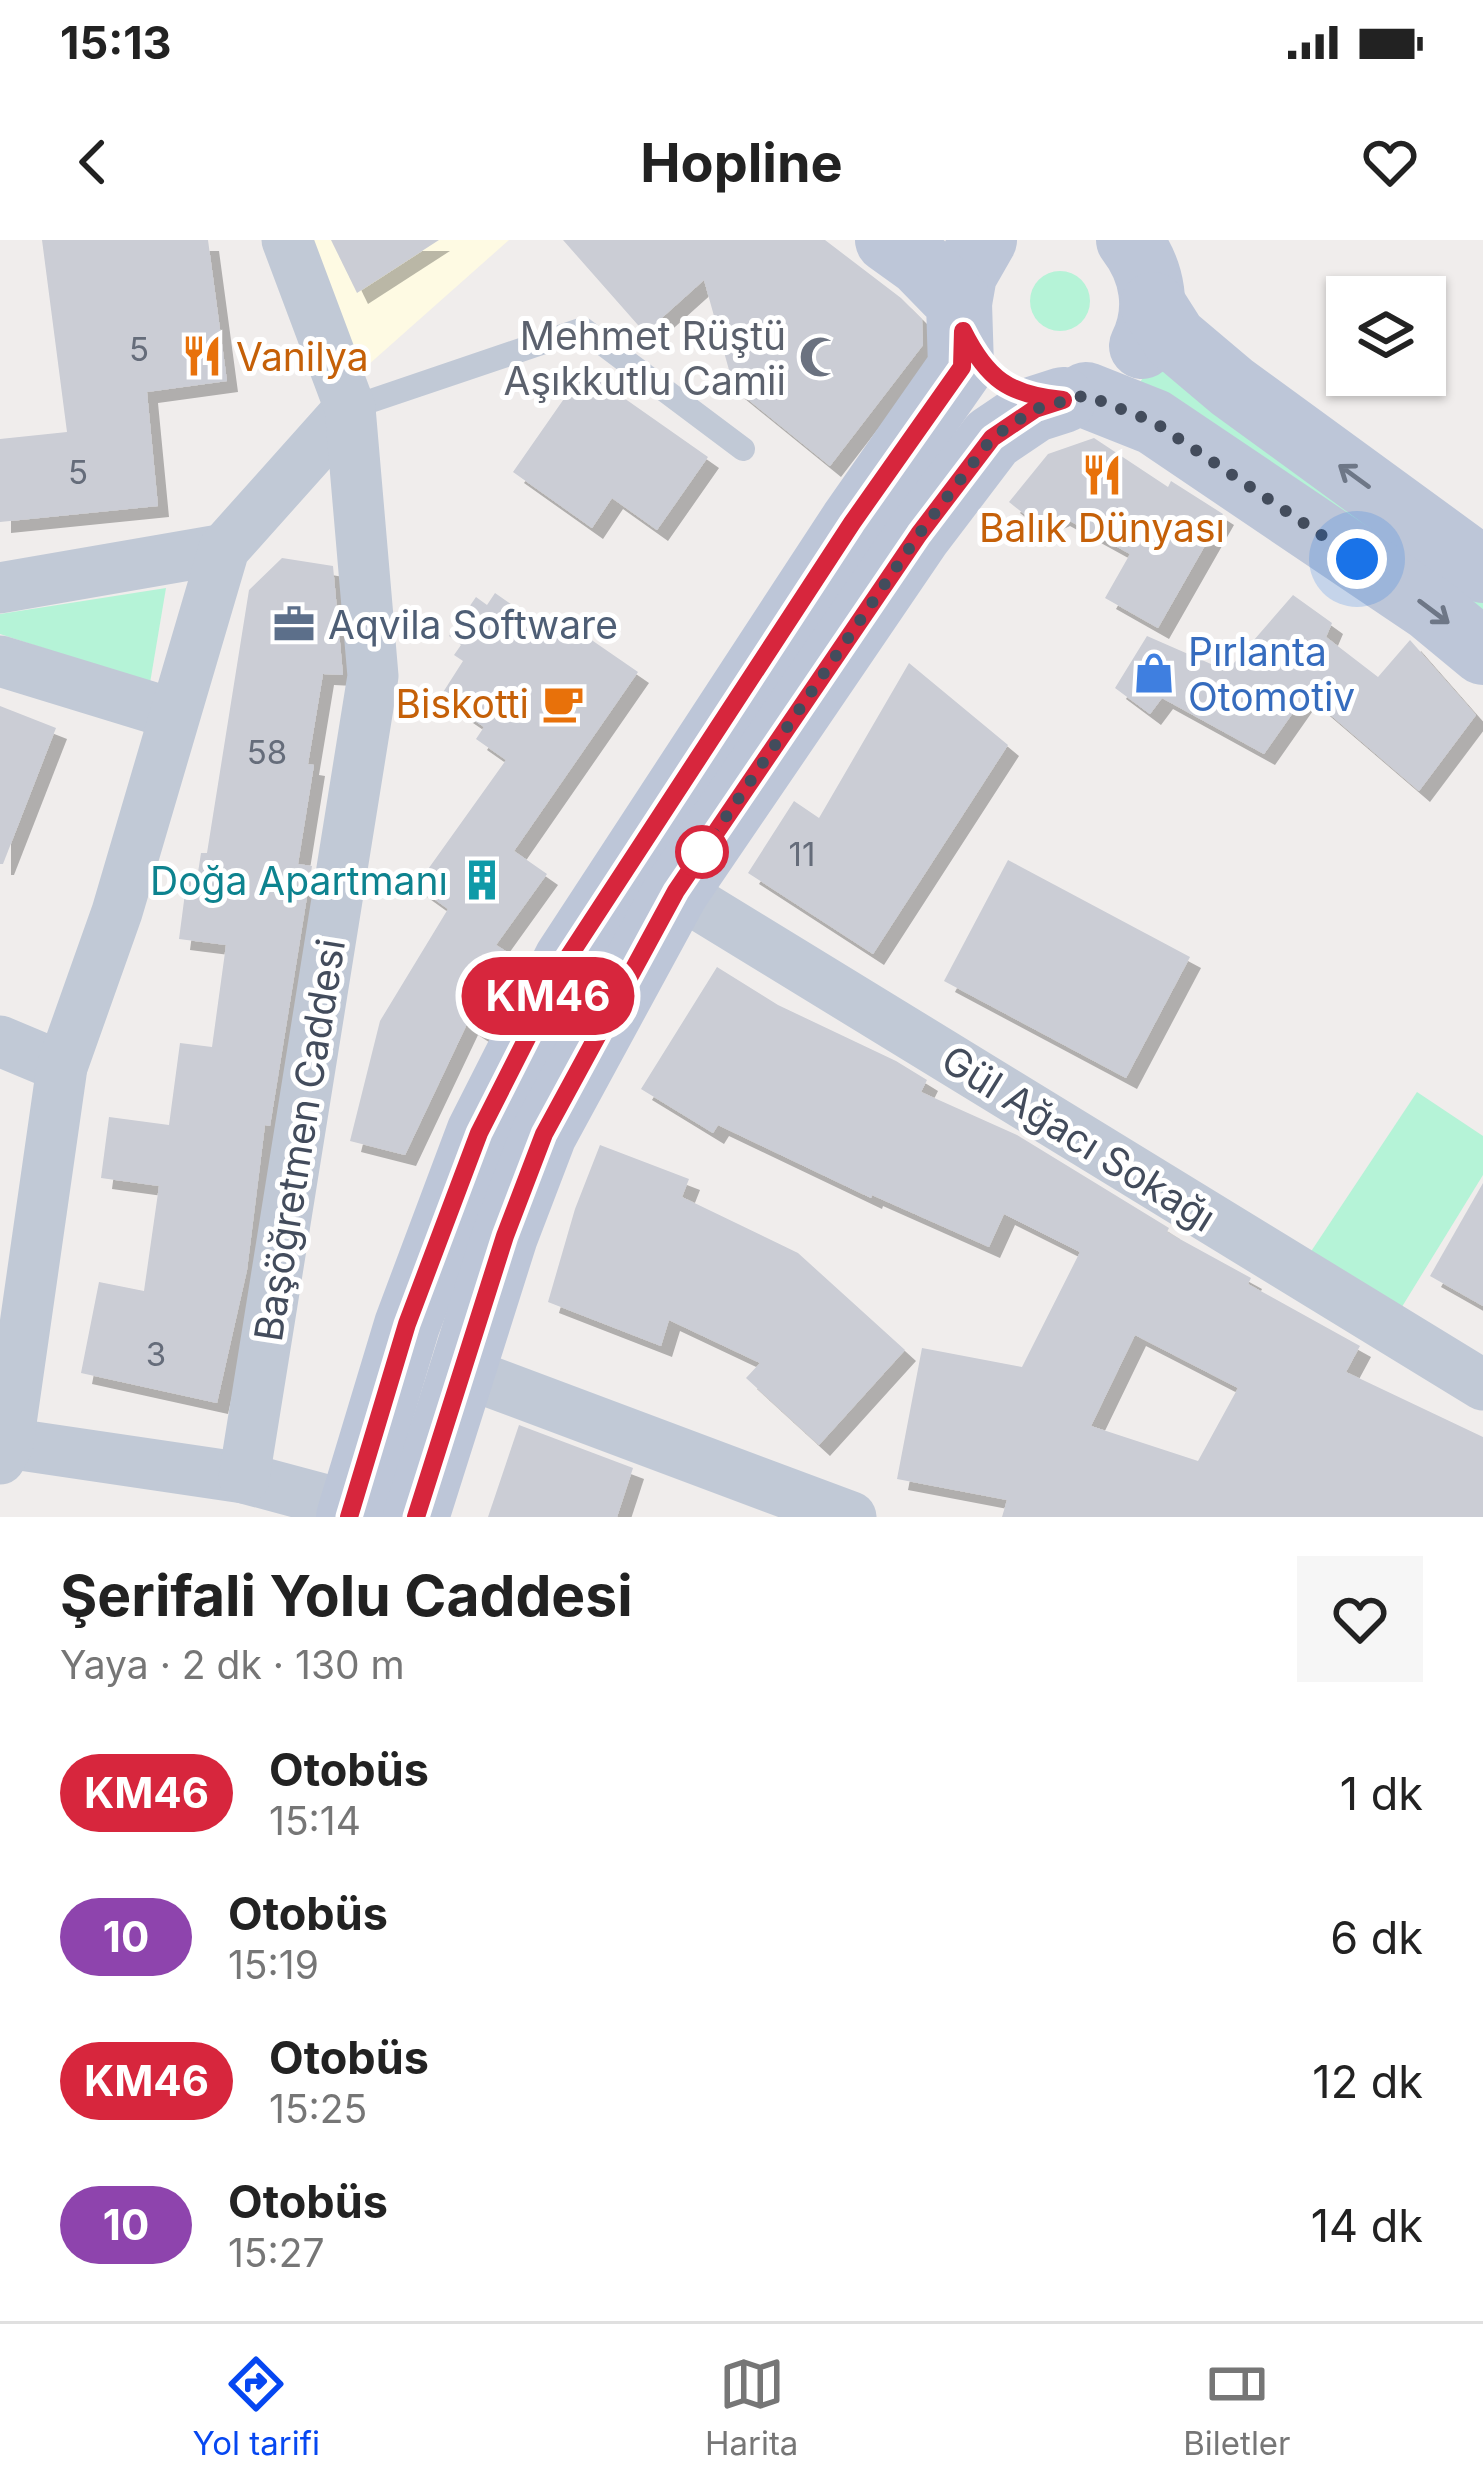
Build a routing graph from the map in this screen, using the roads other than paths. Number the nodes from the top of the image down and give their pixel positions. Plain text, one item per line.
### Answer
1 (287, 240) edge
2 (889, 240) edge
3 (984, 240) edge
4 (1146, 262) edge
5 (961, 317) junction
6 (1074, 398) junction
7 (350, 408) junction
8 (743, 449) dead end
9 (224, 549) junction
10 (1483, 570) edge
11 (0, 588) edge
12 (1483, 652) edge
13 (0, 661) edge
14 (173, 714) junction
15 (676, 891) junction
16 (0, 1041) edge
17 (62, 1067) junction
18 (460, 1371) junction
19 (1483, 1385) edge
20 (2, 1448) edge
21 (244, 1478) junction
22 (350, 1512) edge
23 (416, 1517) edge
24 (851, 1517) edge

1 - 7 street, Başöğretmen Caddesi
2 - 5 street
3 - 5 street
4 - 6 street
10 -> 4 street
5 - 6 street
5 - 22 street
6 -> 12 street
6 - 15 street
7 - 8 lane
7 - 9 street
7 - 21 street, Başöğretmen Caddesi
9 - 11 street
9 - 14 street
13 - 14 street
14 - 17 street
15 - 18 street
15 - 19 street, Gül Ağacı Sokağı
16 - 17 street
17 - 20 street
18 - 23 street
18 - 24 street
20 - 21 street
21 - 22 street

